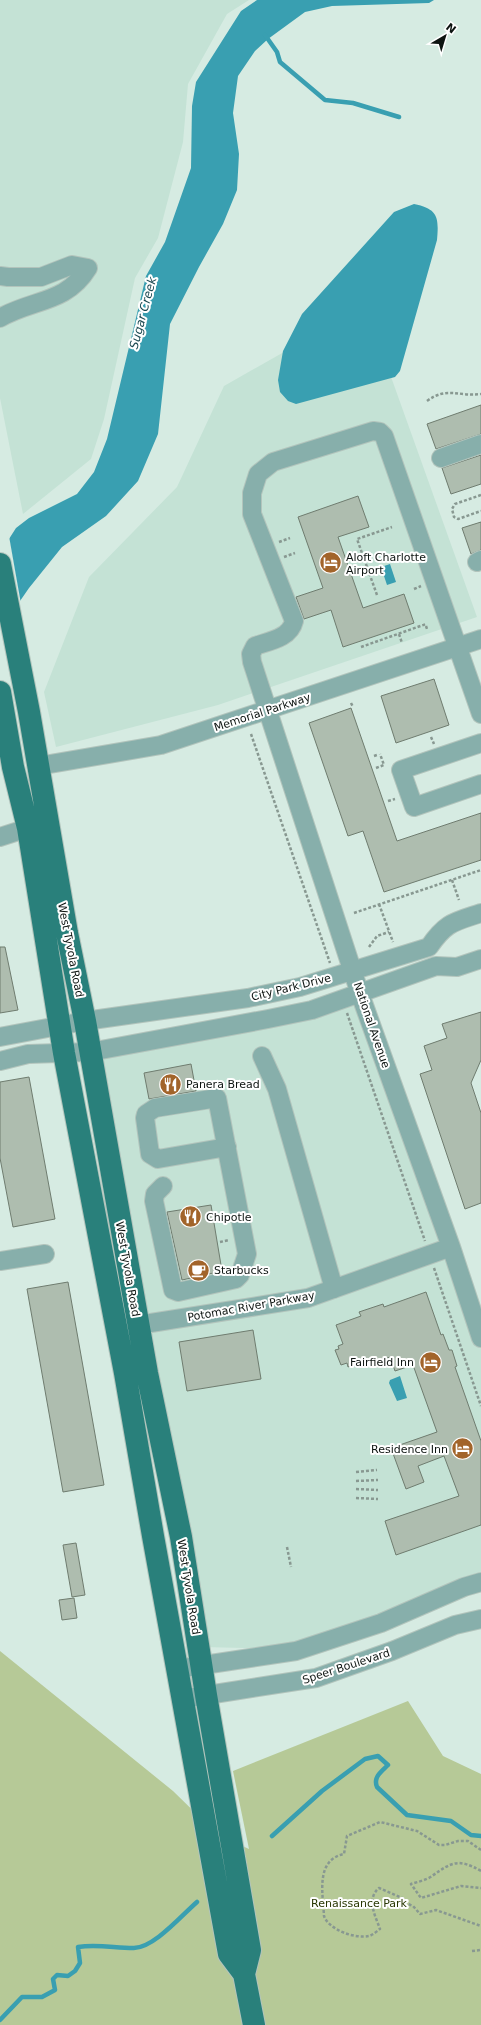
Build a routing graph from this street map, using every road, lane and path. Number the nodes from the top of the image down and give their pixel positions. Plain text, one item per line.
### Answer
1 (0, 276) edge
2 (0, 318) edge
3 (481, 394) edge
4 (427, 401) dead end
5 (481, 444) edge
6 (442, 458) dead end
7 (481, 495) edge
8 (481, 511) edge
9 (392, 527) dead end
10 (0, 564) edge
11 (377, 595) dead end
12 (426, 626) dead end
13 (399, 634) junction
14 (481, 639) edge
15 (402, 643) dead end
16 (361, 647) dead end
17 (458, 647) junction
18 (0, 692) edge
19 (351, 703) dead end
20 (353, 707) dead end
21 (267, 711) junction
22 (481, 714) edge
23 (251, 734) dead end
24 (481, 743) edge
25 (377, 755) dead end
26 (38, 766) junction
27 (376, 768) dead end
28 (481, 784) edge
29 (28, 828) junction
30 (0, 837) edge
31 (481, 870) edge
32 (452, 880) junction
33 (459, 900) dead end
34 (379, 904) junction
35 (354, 913) dead end
36 (481, 913) edge
37 (389, 932) junction
38 (393, 942) dead end
39 (370, 947) dead end
40 (481, 959) edge
41 (330, 962) dead end
42 (353, 970) junction
43 (360, 994) junction
44 (248, 998) junction
45 (346, 1009) dead end
46 (85, 1021) junction
47 (247, 1024) junction
48 (60, 1027) junction
49 (0, 1037) edge
50 (90, 1052) junction
51 (64, 1053) junction
52 (262, 1056) dead end
53 (0, 1061) edge
54 (227, 1147) junction
55 (164, 1186) dead end
56 (427, 1247) dead end
57 (452, 1248) junction
58 (45, 1254) dead end
59 (0, 1261) edge
60 (433, 1264) dead end
61 (334, 1289) junction
62 (138, 1325) junction
63 (481, 1338) edge
64 (481, 1406) edge
65 (377, 1470) dead end
66 (356, 1472) dead end
67 (378, 1480) dead end
68 (356, 1481) dead end
69 (356, 1489) dead end
70 (378, 1490) dead end
71 (356, 1498) dead end
72 (378, 1499) dead end
73 (287, 1547) dead end
74 (291, 1567) dead end
75 (481, 1582) edge
76 (481, 1619) edge
77 (201, 1665) junction
78 (177, 1669) junction
79 (206, 1696) junction
80 (182, 1699) junction
81 (481, 1850) edge
82 (481, 1871) edge
83 (481, 1888) edge
84 (481, 1926) edge
85 (481, 1950) edge
86 (472, 1951) dead end
87 (244, 1974) junction
88 (254, 2025) edge

1 - 2 street
3 - 4 path
5 - 6 street
7 - 8 path
9 - 11 path
10 - 26 main road, West Tyvola Road
12 - 13 path
13 - 15 path
13 - 16 path
14 - 17 street, Memorial Parkway
17 - 21 street, Memorial Parkway
17 - 21 street, National Avenue
17 - 22 street
18 - 29 main road, West Tyvola Road
19 - 20 path
21 - 26 street, Memorial Parkway
21 - 42 street, National Avenue
23 - 41 path
24 - 28 street
25 - 27 path
26 - 46 main road, West Tyvola Road
29 - 30 street
29 - 48 main road, West Tyvola Road
31 - 32 path
32 - 33 path
32 - 34 path
34 - 35 path
34 - 37 path
36 - 42 street, City Park Drive
37 - 38 path
37 - 39 path
40 - 43 street
42 - 43 street, National Avenue
42 - 44 street, City Park Drive
43 - 47 street
43 - 57 street, National Avenue
44 - 46 street, City Park Drive
44 - 47 street
45 - 56 path
46 - 48 street, City Park Drive
46 - 50 main road, West Tyvola Road
47 - 50 street
48 - 49 street, City Park Drive
48 - 51 main road, West Tyvola Road
50 - 51 street
50 - 62 main road, West Tyvola Road
51 - 53 street
51 - 78 main road, West Tyvola Road
52 - 61 street
54 - 54 street
54 - 55 street
57 - 61 street, Potomac River Parkway
57 - 63 street, National Avenue
58 - 59 street
60 - 64 path
61 - 62 street, Potomac River Parkway
62 - 77 main road, West Tyvola Road
65 - 66 path
67 - 68 path
69 - 70 path
71 - 72 path
73 - 74 path
75 - 77 street
76 - 79 street, Speer Boulevard
77 - 78 street
77 - 79 main road, West Tyvola Road
78 - 80 main road, West Tyvola Road
79 - 80 street, Speer Boulevard
79 - 87 main road, West Tyvola Road
80 - 87 main road, West Tyvola Road
81 - 84 path
82 - 83 path
85 - 86 path
87 - 88 main road, West Tyvola Road

